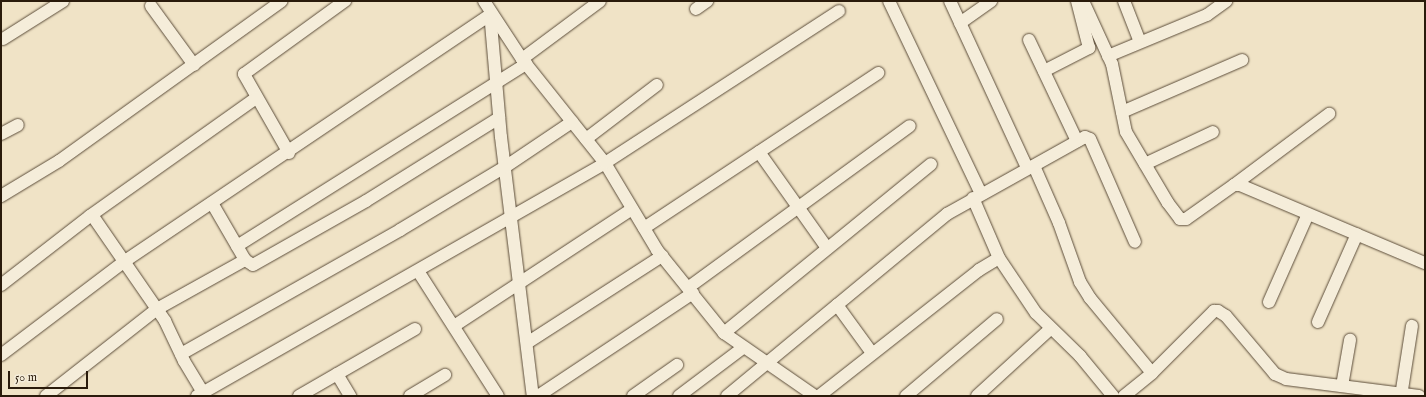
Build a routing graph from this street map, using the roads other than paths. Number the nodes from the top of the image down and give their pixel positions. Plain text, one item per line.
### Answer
1 (63, 1) edge
2 (282, 1) edge
3 (345, 1) edge
4 (600, 1) edge
5 (707, 1) edge
6 (889, 1) edge
7 (950, 1) edge
8 (991, 1) edge
9 (1077, 1) edge
10 (1083, 1) edge
11 (1124, 1) edge
12 (1226, 1) edge
13 (151, 6) dead end
14 (487, 6) edge
15 (696, 9) dead end
16 (839, 11) dead end
17 (960, 23) junction
18 (3, 39) dead end
19 (1029, 40) dead end
20 (1140, 42) junction
21 (1108, 56) junction
22 (1242, 60) dead end
23 (524, 62) junction
24 (194, 64) junction
25 (1044, 71) junction
26 (878, 73) dead end
27 (496, 83) junction
28 (657, 85) dead end
29 (256, 98) junction
30 (1122, 112) junction
31 (1329, 114) dead end
32 (499, 118) junction
33 (572, 122) junction
34 (18, 125) dead end
35 (910, 126) dead end
36 (1213, 132) dead end
37 (1, 134) edge
38 (586, 139) junction
39 (1077, 141) junction
40 (759, 152) junction
41 (288, 153) junction
42 (605, 163) junction
43 (931, 164) dead end
44 (1145, 164) junction
45 (505, 167) junction
46 (1030, 167) junction
47 (1234, 185) junction
48 (1, 196) edge
49 (977, 196) junction
50 (212, 203) junction
51 (798, 207) junction
52 (632, 209) junction
53 (1308, 214) junction
54 (92, 215) junction
55 (511, 219) junction
56 (644, 228) junction
57 (1357, 234) junction
58 (1135, 242) dead end
59 (237, 246) junction
60 (827, 248) junction
61 (662, 256) junction
62 (999, 258) junction
63 (245, 260) junction
64 (125, 261) junction
65 (1425, 263) edge
66 (418, 271) junction
67 (1, 285) edge
68 (519, 285) junction
69 (691, 290) junction
70 (1269, 302) dead end
71 (837, 305) junction
72 (157, 309) junction
73 (997, 319) dead end
74 (1318, 322) dead end
75 (454, 326) junction
76 (1412, 326) dead end
77 (415, 329) dead end
78 (1050, 329) junction
79 (724, 333) junction
80 (1350, 340) dead end
81 (527, 343) junction
82 (744, 347) junction
83 (872, 353) junction
84 (181, 354) junction
85 (1, 355) edge
86 (766, 363) junction
87 (677, 365) dead end
88 (1152, 373) junction
89 (337, 374) junction
90 (445, 375) dead end
91 (1342, 386) junction
92 (200, 394) edge
93 (1401, 395) edge
94 (46, 396) edge
95 (300, 396) edge
96 (350, 396) edge
97 (410, 396) edge
98 (498, 396) edge
99 (533, 396) edge
100 (538, 396) edge
101 (634, 396) edge
102 (679, 396) edge
103 (727, 396) edge
104 (815, 396) edge
105 (819, 396) edge
106 (906, 396) edge
107 (977, 396) edge
108 (1113, 396) edge
109 (1124, 396) edge
110 (1419, 396) edge

1 - 18 street
2 - 24 street
3 - 29 street
4 - 23 street
5 - 15 street
6 - 49 street
7 - 17 street
8 - 17 street
9 - 25 street
10 - 21 street
11 - 20 street
12 - 20 street
13 - 24 street
14 - 23 street
14 - 27 street
14 - 41 street
16 - 42 street
17 - 46 street
19 - 25 street
20 - 21 street
21 - 30 street
22 - 30 street
23 - 27 street
23 - 33 street
24 - 48 street
25 - 39 street
26 - 40 street
27 - 32 street
27 - 59 street
28 - 38 street
29 - 41 street
29 - 54 street
30 - 44 street
31 - 47 street
32 - 45 street
32 - 63 street
33 - 38 street
33 - 45 street
34 - 37 street
35 - 51 street
36 - 44 street
38 - 42 street
39 - 46 street
39 - 58 street
40 - 51 street
40 - 56 street
41 - 50 street
42 - 52 street
42 - 55 street
43 - 60 street
44 - 47 street
45 - 55 street
45 - 84 street
46 - 49 street
46 - 88 street
47 - 53 street
49 - 62 street
49 - 71 street
50 - 59 street
50 - 64 street
51 - 60 street
51 - 69 street
52 - 56 street
52 - 68 street
53 - 57 street
53 - 70 street
54 - 64 street
54 - 67 street
55 - 66 street
55 - 68 street
56 - 61 street
57 - 65 street
57 - 74 street
59 - 63 street
60 - 79 street
61 - 69 street
61 - 81 street
62 - 78 street
62 - 83 street
63 - 72 street
64 - 72 street
64 - 85 street
66 - 75 street
66 - 92 street
68 - 75 street
68 - 81 street
69 - 79 street
69 - 100 street
71 - 83 street
71 - 86 street
72 - 84 street
72 - 94 street
73 - 106 street
75 - 98 street
76 - 93 street
77 - 89 street
78 - 107 street
78 - 108 street
79 - 82 street
80 - 91 street
81 - 99 street
82 - 86 street
82 - 102 street
83 - 105 street
84 - 92 street
86 - 103 street
86 - 104 street
87 - 101 street
88 - 91 street
88 - 109 street
89 - 95 street
89 - 96 street
90 - 97 street
91 - 93 street
93 - 110 street

